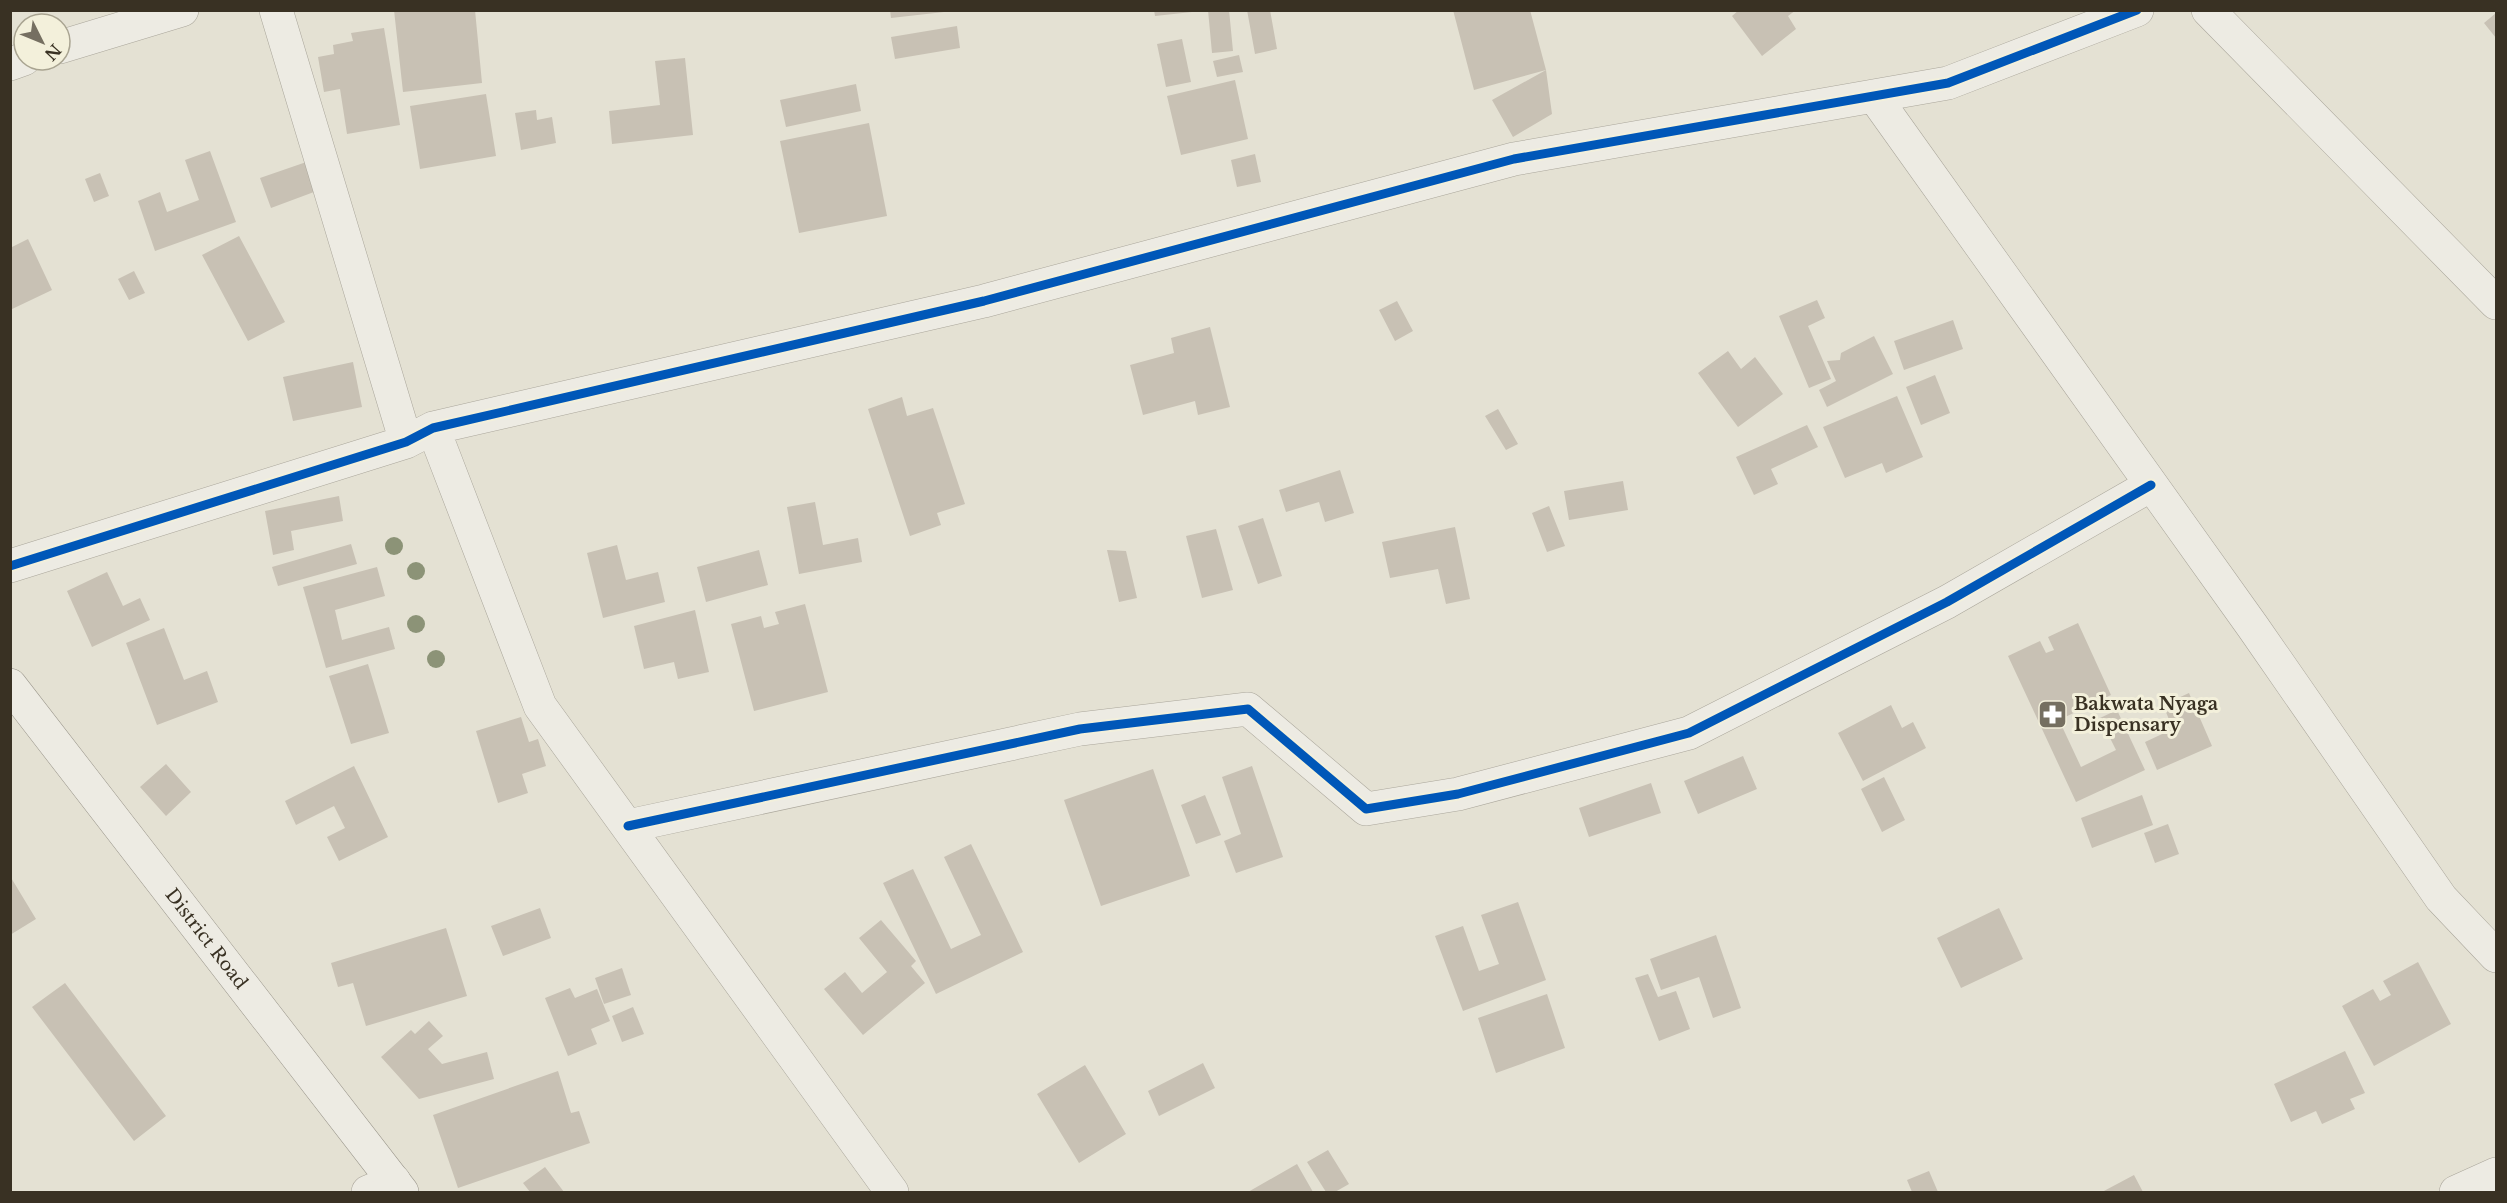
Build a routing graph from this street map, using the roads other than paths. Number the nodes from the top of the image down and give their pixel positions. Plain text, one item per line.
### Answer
1 (182, 10) edge
2 (276, 10) edge
3 (2137, 10) edge
4 (2208, 10) edge
5 (72, 43) edge
6 (1874, 96) junction
7 (2496, 303) edge
8 (419, 435) junction
9 (2151, 485) junction
10 (10, 566) edge
11 (10, 685) edge
12 (628, 826) junction
13 (2496, 956) edge
14 (2496, 1174) edge
15 (388, 1189) edge
16 (892, 1192) edge
17 (2456, 1192) edge

1 - 5 street
2 - 8 street
3 - 6 street
4 - 7 street
6 - 8 street
6 - 9 street
8 - 10 street
8 - 12 street
9 - 12 street
9 - 13 street
11 - 15 street, District Road
12 - 16 street
14 - 17 street

